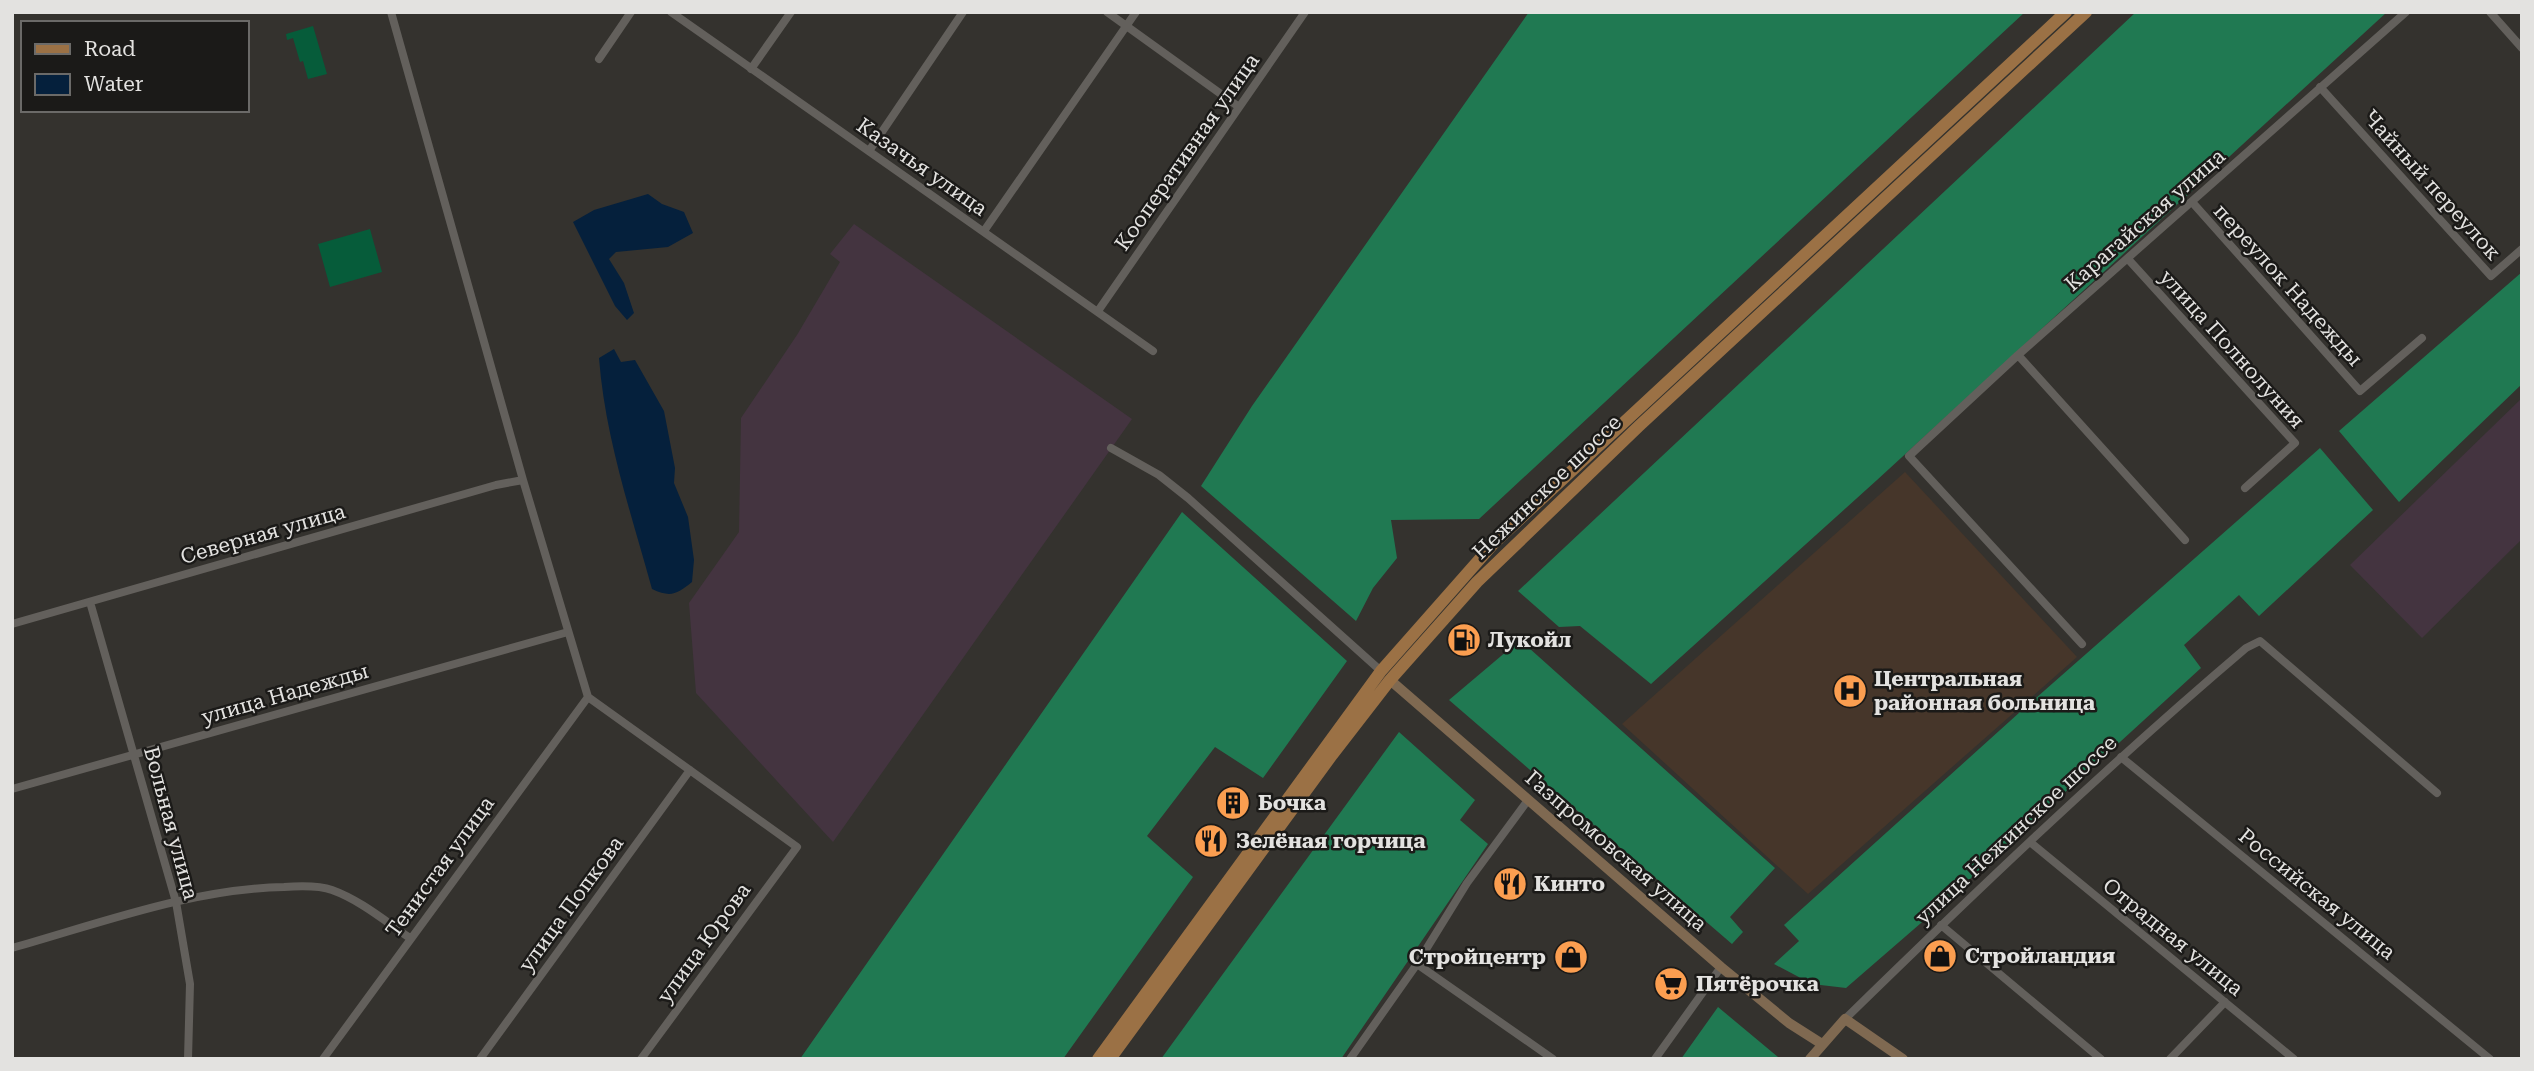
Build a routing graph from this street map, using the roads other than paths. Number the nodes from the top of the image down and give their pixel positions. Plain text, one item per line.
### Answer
1 (391, 12) edge
2 (631, 12) edge
3 (671, 12) edge
4 (791, 12) edge
5 (963, 12) edge
6 (1107, 12) edge
7 (1136, 12) edge
8 (1305, 12) edge
9 (2066, 12) edge
10 (2086, 12) edge
11 (2406, 12) edge
12 (2490, 12) edge
13 (1127, 26) junction
14 (2522, 48) edge
15 (599, 59) dead end
16 (751, 69) junction
17 (2320, 87) junction
18 (1239, 107) junction
19 (869, 151) junction
20 (2192, 202) junction
21 (984, 232) junction
22 (2522, 249) edge
23 (2128, 259) junction
24 (1098, 311) junction
25 (2422, 338) dead end
26 (1153, 351) dead end
27 (2018, 355) junction
28 (1111, 447) dead end
29 (523, 480) junction
30 (2245, 488) dead end
31 (2185, 540) dead end
32 (90, 602) junction
33 (12, 624) edge
34 (568, 632) junction
35 (2082, 643) dead end
36 (1385, 675) junction
37 (588, 697) junction
38 (135, 756) junction
39 (2121, 757) junction
40 (690, 770) junction
41 (12, 789) edge
42 (2437, 793) dead end
43 (1528, 800) junction
44 (2030, 842) junction
45 (176, 902) junction
46 (1941, 925) junction
47 (410, 938) junction
48 (12, 948) edge
49 (1418, 964) junction
50 (1721, 967) junction
51 (2225, 1002) junction
52 (1845, 1019) junction
53 (1822, 1044) junction
54 (188, 1059) edge
55 (323, 1059) edge
56 (480, 1059) edge
57 (641, 1059) edge
58 (1098, 1059) edge
59 (1110, 1059) edge
60 (1350, 1059) edge
61 (1553, 1059) edge
62 (1656, 1059) edge
63 (1810, 1059) edge
64 (1903, 1059) edge
65 (2101, 1059) edge
66 (2170, 1059) edge
67 (2294, 1059) edge
68 (2490, 1059) edge

1 - 29 street
2 - 15 street
3 - 16 street, Казачья улица
4 - 16 street
5 - 19 street
6 - 13 street
7 - 13 street
8 - 18 street, Кооперативная улица
9 - 36 main road, Нежинское шоссе
10 - 36 main road, Нежинское шоссе
11 - 17 street, Карагайская улица
12 - 14 street
13 - 18 street
13 - 21 street
16 - 19 street, Казачья улица
17 - 20 street, Карагайская улица
17 - 22 street, Чайный переулок
18 - 24 street, Кооперативная улица
19 - 21 street, Казачья улица
20 - 23 street, Карагайская улица
20 - 25 street, переулок Надежды
21 - 24 street, Казачья улица
23 - 27 street, Карагайская улица
23 - 30 street, улица Полнолуния
24 - 26 street, Казачья улица
27 - 31 street
27 - 35 street, Карагайская улица
28 - 36 street
29 - 32 street, Северная улица
29 - 34 street
32 - 33 street, Северная улица
32 - 38 street, Вольная улица
34 - 37 street
34 - 38 street, улица Надежды
36 - 43 main road, Газпромовская улица
36 - 58 main road, Нежинское шоссе
36 - 59 main road, Нежинское шоссе
37 - 40 street
37 - 47 street, Тенистая улица
38 - 41 street, улица Надежды
38 - 45 street, Вольная улица
39 - 42 street, улица Нежинское шоссе
39 - 44 street, улица Нежинское шоссе
39 - 68 street, Российская улица
40 - 56 street, улица Попкова
40 - 57 street, улица Юрова
43 - 49 street
43 - 50 main road, Газпромовская улица
44 - 46 street, улица Нежинское шоссе
44 - 51 street, Отрадная улица
45 - 47 street
45 - 48 street
45 - 54 street, Вольная улица
46 - 52 street, улица Нежинское шоссе
46 - 65 street
47 - 55 street, Тенистая улица
49 - 60 street
49 - 61 street
50 - 53 main road, Газпромовская улица
50 - 62 street
51 - 66 street
51 - 67 street, Отрадная улица
52 - 53 main road, улица Нежинское шоссе
52 - 64 main road
53 - 63 main road, улица Нежинское шоссе

